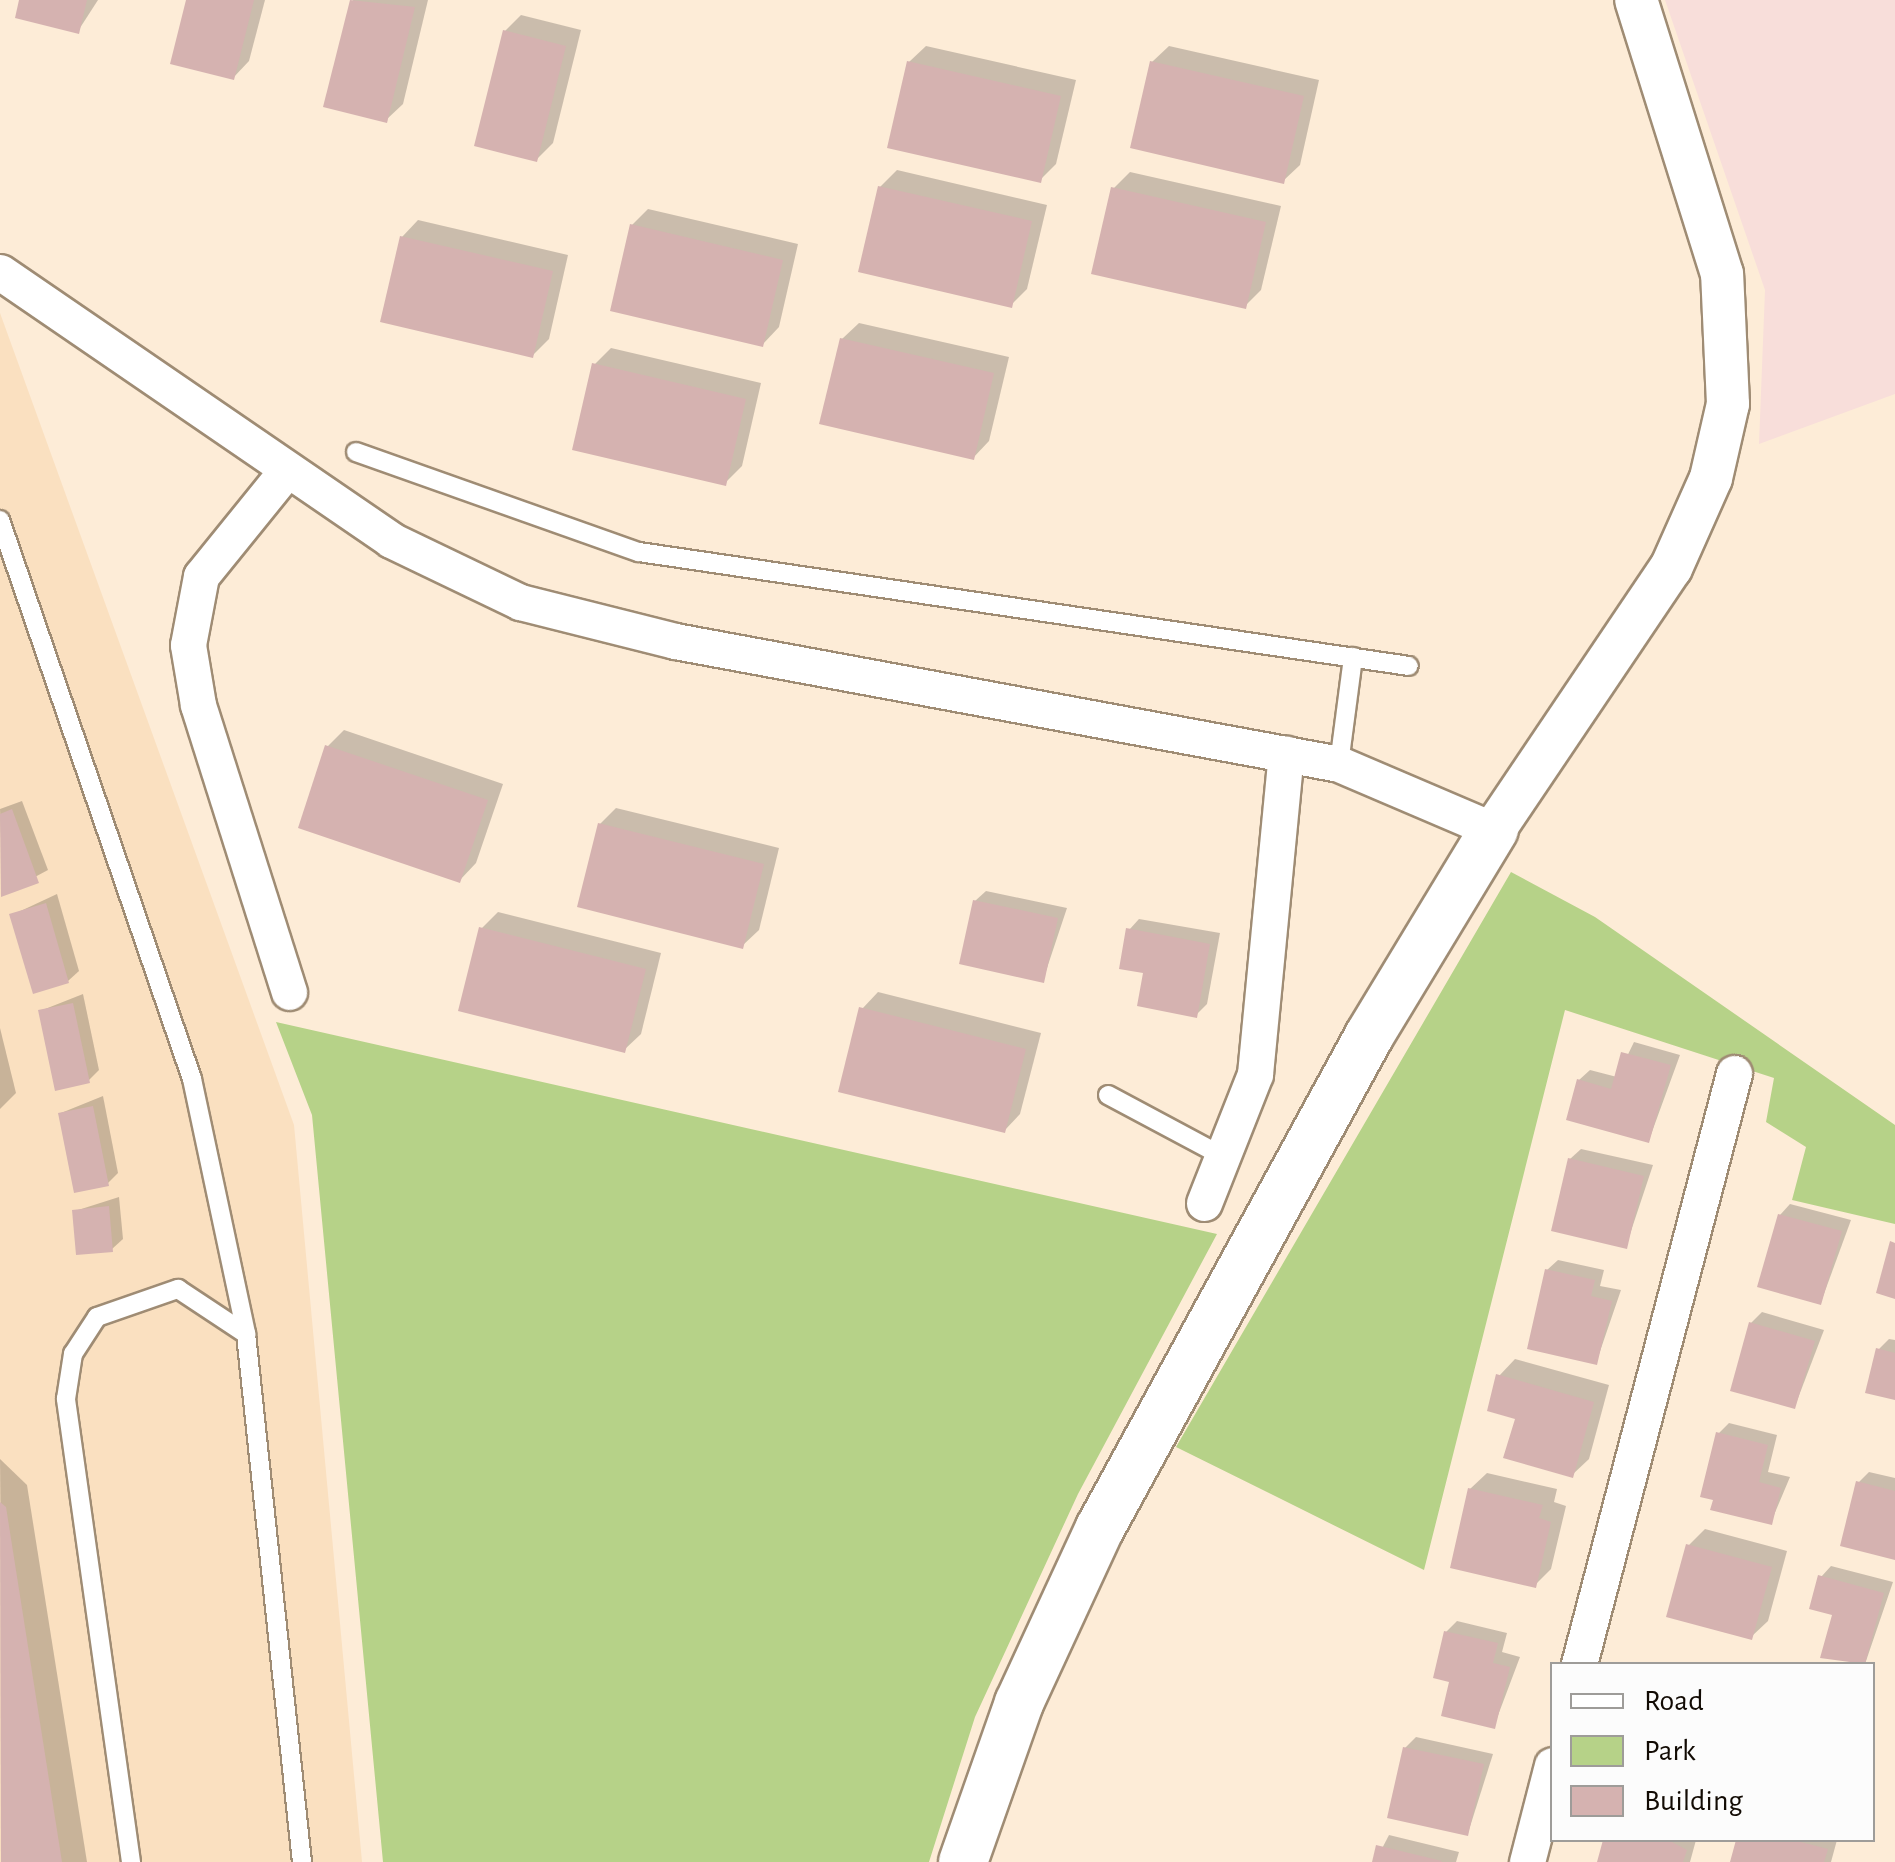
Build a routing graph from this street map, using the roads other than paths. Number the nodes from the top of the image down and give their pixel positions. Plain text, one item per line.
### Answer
1 (1636, 0) edge
2 (0, 272) edge
3 (356, 452) dead end
4 (286, 471) junction
5 (0, 520) edge
6 (1352, 657) junction
7 (1409, 666) dead end
8 (1286, 752) junction
9 (1339, 764) junction
10 (1494, 830) junction
11 (289, 992) dead end
12 (1734, 1073) dead end
13 (1108, 1095) dead end
14 (1226, 1158) junction
15 (1204, 1203) dead end
16 (246, 1334) junction
17 (1580, 1662) edge
18 (1550, 1773) edge
19 (131, 1862) edge
20 (302, 1862) edge
21 (963, 1862) edge
22 (1527, 1862) edge

1 - 10 street
2 - 4 street
3 - 6 lane
4 - 8 street
4 - 11 street
5 - 16 lane
6 - 7 lane
6 - 9 lane
8 - 9 street
8 - 14 street
9 - 10 street
10 - 21 main road
12 - 17 street
13 - 14 lane
14 - 15 street
16 - 19 lane
16 - 20 lane
18 - 22 street

